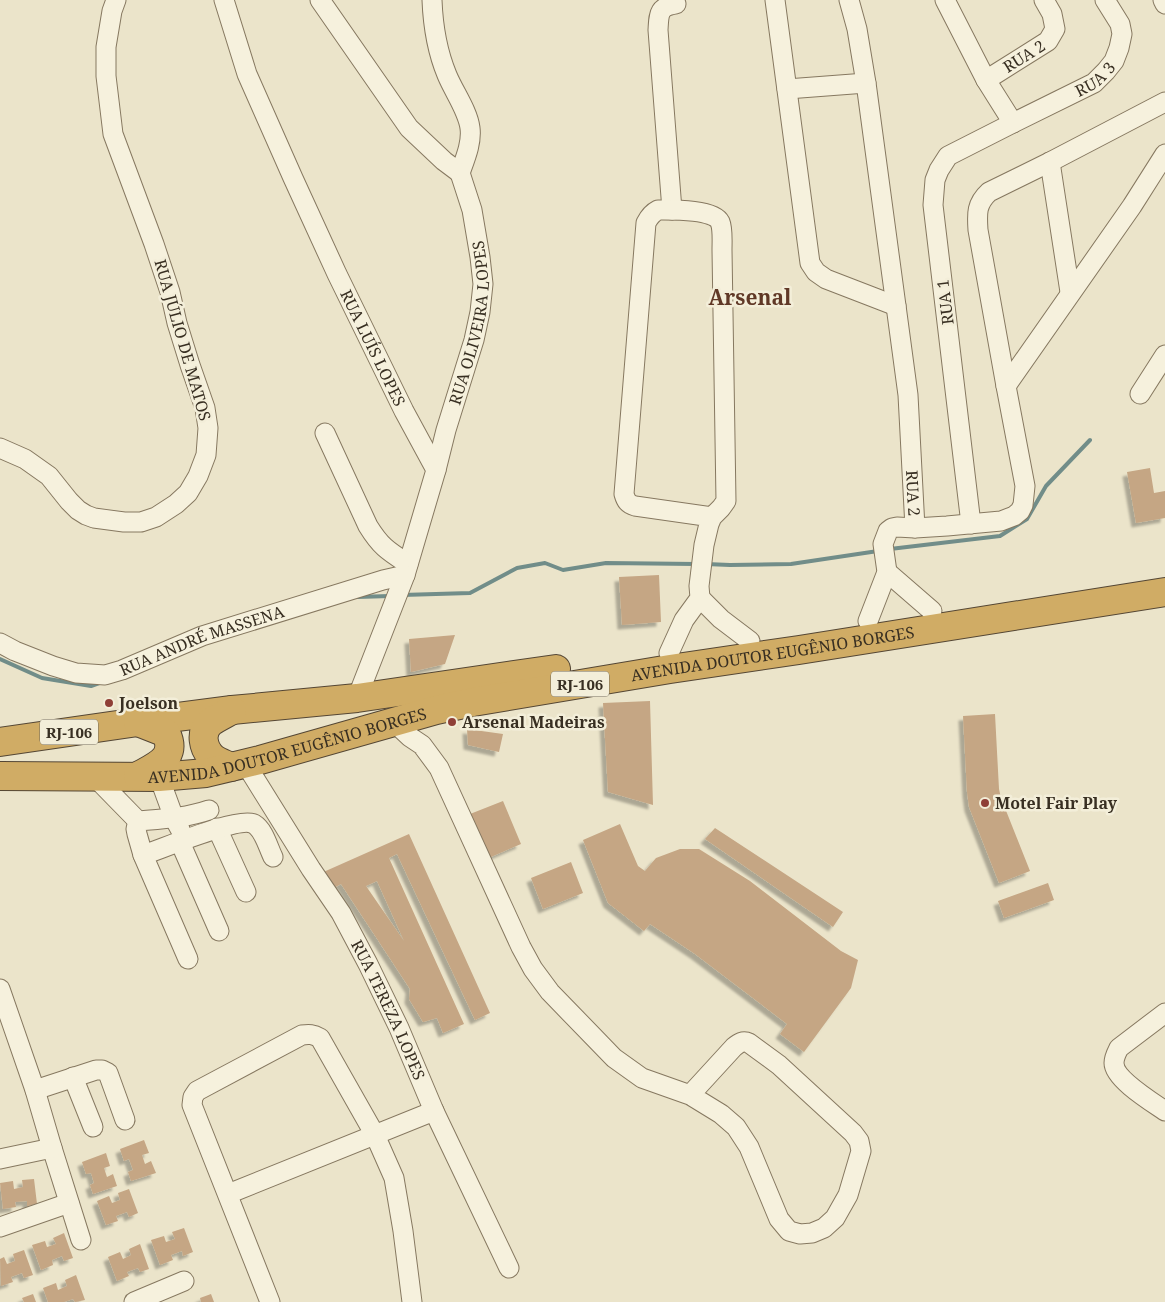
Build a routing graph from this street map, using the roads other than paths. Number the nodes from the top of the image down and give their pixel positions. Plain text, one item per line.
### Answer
1 (116, 0) edge
2 (224, 0) edge
3 (320, 0) edge
4 (432, 0) edge
5 (775, 0) edge
6 (849, 0) edge
7 (945, 0) edge
8 (1044, 0) edge
9 (1105, 0) edge
10 (1163, 0) edge
11 (676, 4) dead end
12 (1165, 4) edge
13 (986, 80) junction
14 (866, 83) junction
15 (787, 89) junction
16 (1165, 102) edge
17 (1012, 122) junction
18 (1165, 154) edge
19 (1050, 162) junction
20 (460, 173) junction
21 (672, 210) junction
22 (1070, 292) junction
23 (896, 306) junction
24 (1165, 355) edge
25 (1006, 386) junction
26 (1140, 394) dead end
27 (325, 433) dead end
28 (0, 448) edge
29 (436, 470) junction
30 (712, 517) junction
31 (971, 524) junction
32 (915, 528) junction
33 (885, 557) junction
34 (404, 576) junction
35 (1165, 576) edge
36 (1165, 592) edge
37 (700, 598) junction
38 (932, 611) junction
39 (868, 621) junction
40 (750, 641) junction
41 (0, 644) edge
42 (669, 653) junction
43 (357, 698) junction
44 (232, 710) junction
45 (138, 722) junction
46 (394, 722) junction
47 (0, 742) edge
48 (238, 765) junction
49 (0, 776) edge
50 (94, 776) junction
51 (148, 776) junction
52 (209, 810) dead end
53 (174, 818) junction
54 (138, 821) junction
55 (217, 828) junction
56 (183, 841) junction
57 (143, 855) junction
58 (273, 857) dead end
59 (246, 892) dead end
60 (219, 932) dead end
61 (188, 959) dead end
62 (0, 990) edge
63 (1165, 1013) edge
64 (73, 1077) junction
65 (35, 1090) junction
66 (690, 1095) junction
67 (1165, 1111) edge
68 (434, 1112) junction
69 (125, 1120) dead end
70 (93, 1127) dead end
71 (376, 1135) junction
72 (52, 1148) junction
73 (0, 1159) edge
74 (228, 1194) junction
75 (69, 1203) junction
76 (0, 1228) edge
77 (81, 1240) dead end
78 (509, 1268) dead end
79 (184, 1281) dead end
80 (134, 1302) edge
81 (270, 1302) edge
82 (412, 1302) edge

1 - 28 street, RUA JÚLIO DE MATOS
2 - 29 street, RUA LUÍS LOPES
3 - 20 street
4 - 20 street
5 - 15 street
6 - 14 street
7 - 13 street, RUA 2
8 - 13 street, RUA 2
9 - 17 street, RUA 3
10 - 12 street
11 - 21 street
13 - 17 street, RUA 2
14 - 15 street
14 - 23 street
15 - 23 street
16 - 19 street
17 - 31 street, RUA 1
18 - 22 street
19 - 22 street
19 - 25 street, RUA 2
20 - 29 street, RUA OLIVEIRA LOPES
21 - 30 street
21 - 30 street
22 - 25 street
23 - 32 street, RUA 2
24 - 26 street
25 - 31 street, RUA 2
27 - 34 street
29 - 34 street
30 - 37 street
31 - 32 street, RUA 2
32 - 33 street
33 - 38 street
33 - 39 street
34 - 41 street, RUA ANDRÉ MASSENA
34 - 43 street
35 - 38 highway, AVENIDA DOUTOR EUGÊNIO BORGES / RJ-106
36 - 46 highway, AVENIDA DOUTOR EUGÊNIO BORGES / RJ-106
37 - 40 street
37 - 42 street
38 - 39 highway, AVENIDA DOUTOR EUGÊNIO BORGES / RJ-106
39 - 40 highway, AVENIDA DOUTOR EUGÊNIO BORGES / RJ-106
40 - 42 highway, AVENIDA DOUTOR EUGÊNIO BORGES / RJ-106
42 - 43 highway, AVENIDA DOUTOR EUGÊNIO BORGES / RJ-106
43 - 44 highway, AVENIDA DOUTOR EUGÊNIO BORGES / RJ-106
44 - 45 highway, AVENIDA DOUTOR EUGÊNIO BORGES / RJ-106
44 - 48 highway
45 - 47 highway, AVENIDA DOUTOR EUGÊNIO BORGES / RJ-106
45 - 51 highway
46 - 48 highway, AVENIDA DOUTOR EUGÊNIO BORGES / RJ-106
46 - 66 street
48 - 51 highway, AVENIDA DOUTOR EUGÊNIO BORGES / RJ-106
48 - 68 street, RUA TEREZA LOPES
49 - 50 highway, AVENIDA DOUTOR EUGÊNIO BORGES / RJ-106
50 - 51 highway, AVENIDA DOUTOR EUGÊNIO BORGES / RJ-106
50 - 54 street
51 - 53 street
52 - 53 street
53 - 54 street
53 - 56 street
54 - 57 street
55 - 56 street
55 - 58 street
55 - 59 street
56 - 57 street
56 - 60 street
57 - 61 street
62 - 65 street
63 - 67 street
64 - 65 street
64 - 69 street
64 - 70 street
65 - 72 street
66 - 66 street
68 - 71 street
68 - 78 street, RUA TEREZA LOPES
71 - 74 street
71 - 74 street
71 - 82 street
72 - 73 street
72 - 75 street
74 - 81 street
75 - 76 street
75 - 77 street
79 - 80 street

